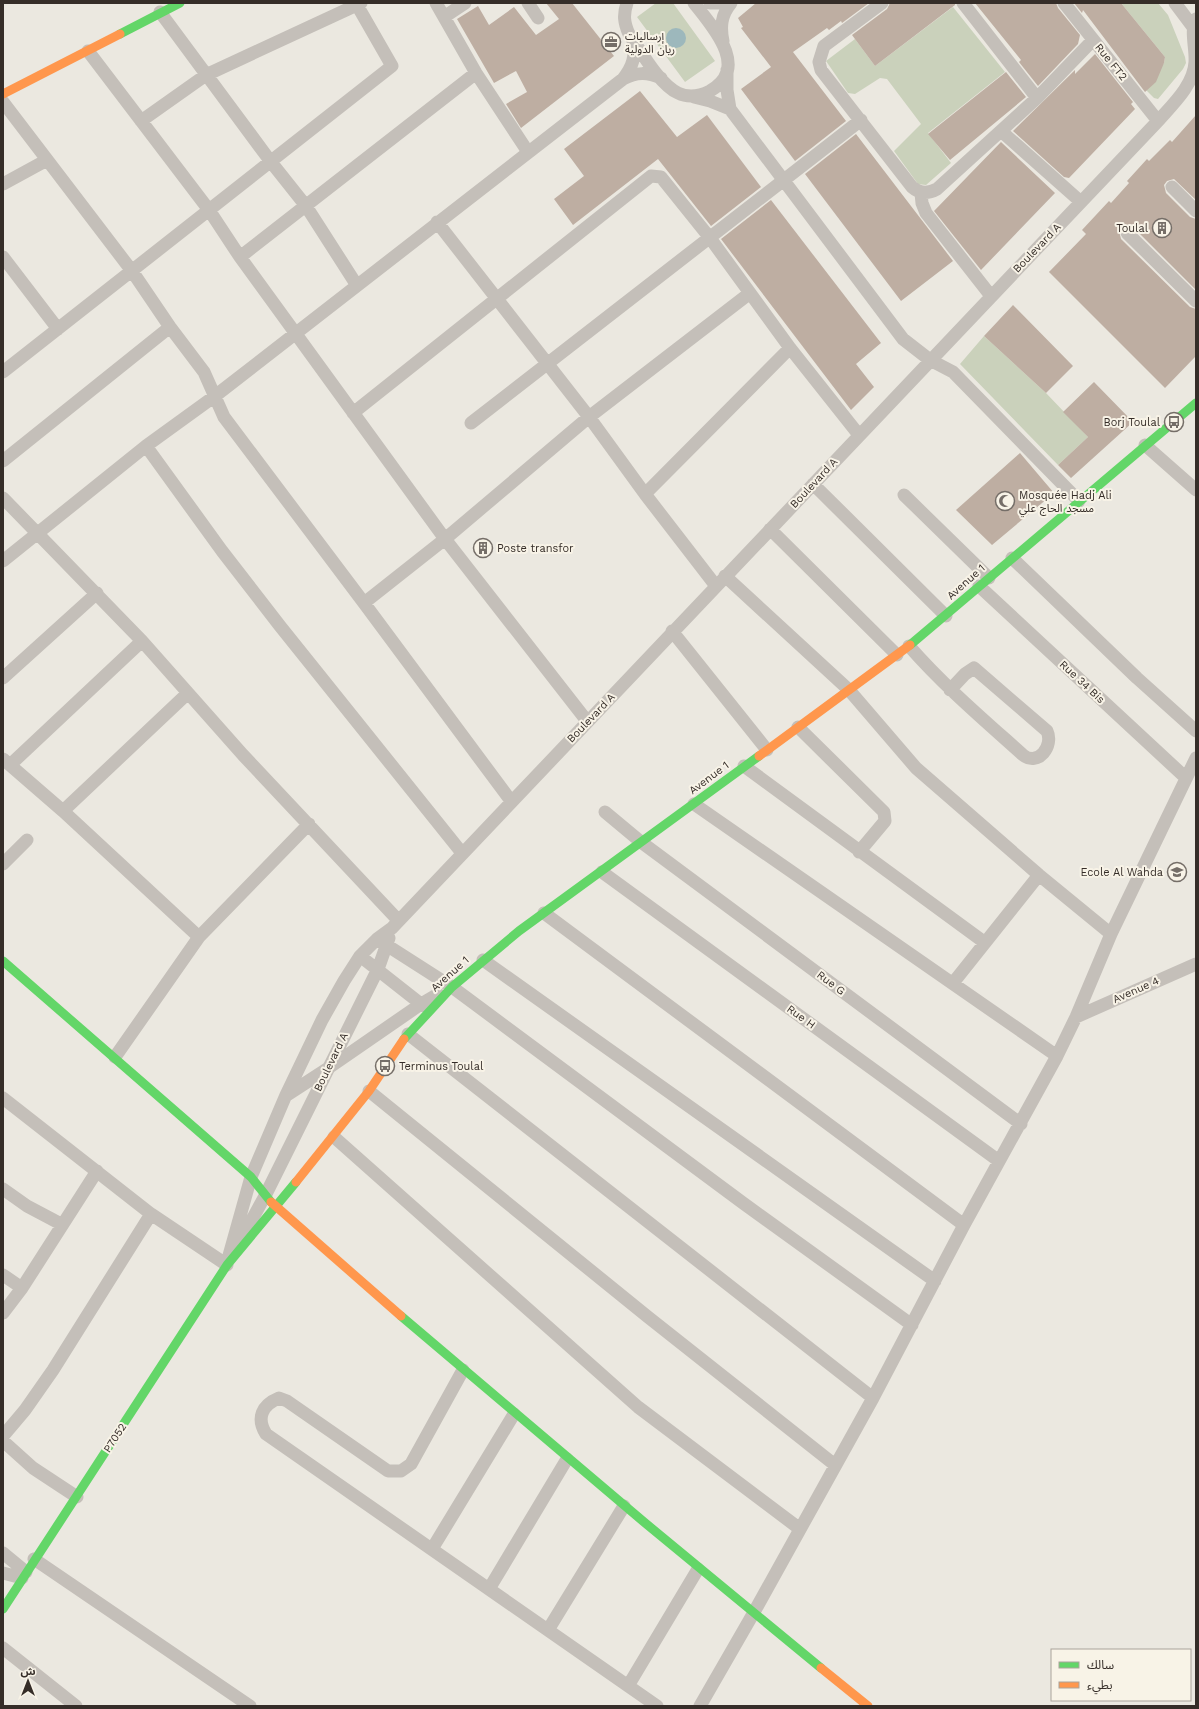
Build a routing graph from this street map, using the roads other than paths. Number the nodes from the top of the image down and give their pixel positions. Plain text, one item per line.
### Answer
1 (180, 3) edge
2 (436, 3) edge
3 (465, 3) edge
4 (528, 3) edge
5 (626, 3) edge
6 (694, 3) edge
7 (710, 3) edge
8 (723, 3) edge
9 (731, 3) edge
10 (882, 3) edge
11 (963, 3) edge
12 (1064, 3) edge
13 (1175, 3) edge
14 (359, 4) edge
15 (160, 12) junction
16 (444, 17) junction
17 (538, 18) dead end
18 (1195, 23) edge
19 (1093, 40) junction
20 (633, 41) junction
21 (723, 41) junction
22 (88, 51) junction
23 (727, 70) junction
24 (476, 73) junction
25 (206, 75) junction
26 (661, 78) junction
27 (623, 79) junction
28 (3, 94) edge
29 (689, 96) junction
30 (1037, 98) junction
31 (3, 102) edge
32 (730, 109) junction
33 (861, 120) junction
34 (141, 121) junction
35 (1158, 121) junction
36 (1001, 132) junction
37 (528, 152) junction
38 (47, 160) junction
39 (270, 162) junction
40 (784, 180) junction
41 (3, 184) edge
42 (1172, 187) dead end
43 (921, 193) junction
44 (1081, 202) junction
45 (306, 206) junction
46 (209, 210) junction
47 (1196, 211) edge
48 (437, 222) junction
49 (1126, 233) dead end
50 (710, 238) junction
51 (3, 256) edge
52 (240, 257) junction
53 (132, 271) junction
54 (356, 284) junction
55 (750, 293) junction
56 (991, 296) junction
57 (496, 298) junction
58 (1196, 301) edge
59 (170, 327) junction
60 (58, 329) junction
61 (295, 333) junction
62 (790, 348) junction
63 (930, 360) junction
64 (548, 363) junction
65 (3, 372) edge
66 (215, 396) junction
67 (1196, 403) edge
68 (353, 413) junction
69 (589, 417) junction
70 (470, 423) dead end
71 (859, 435) junction
72 (1146, 445) junction
73 (146, 446) junction
74 (3, 461) edge
75 (813, 484) junction
76 (1196, 490) edge
77 (645, 494) junction
78 (904, 495) dead end
79 (3, 498) edge
80 (1079, 501) junction
81 (770, 529) junction
82 (36, 533) junction
83 (445, 539) junction
84 (1012, 558) junction
85 (3, 561) edge
86 (720, 581) junction
87 (984, 582) junction
88 (97, 593) junction
89 (364, 603) junction
90 (946, 616) junction
91 (672, 632) junction
92 (142, 641) junction
93 (909, 646) junction
94 (897, 655) junction
95 (3, 678) edge
96 (849, 690) junction
97 (950, 690) junction
98 (188, 693) junction
99 (587, 721) junction
100 (798, 727) junction
101 (1196, 731) edge
102 (767, 750) junction
103 (1196, 758) edge
104 (6, 762) edge
105 (744, 766) junction
106 (1186, 778) junction
107 (511, 801) junction
108 (694, 804) junction
109 (63, 811) junction
110 (605, 812) dead end
111 (309, 824) junction
112 (27, 840) dead end
113 (641, 842) junction
114 (859, 852) junction
115 (462, 853) junction
116 (3, 864) edge
117 (602, 872) junction
118 (1039, 875) junction
119 (544, 913) junction
120 (395, 924) junction
121 (1111, 934) junction
122 (199, 937) junction
123 (382, 942) junction
124 (984, 942) junction
125 (360, 956) junction
126 (483, 960) junction
127 (3, 961) edge
128 (1196, 964) edge
129 (378, 969) junction
130 (953, 983) junction
131 (452, 987) junction
132 (426, 1006) junction
133 (1076, 1017) junction
134 (408, 1034) junction
135 (1057, 1056) junction
136 (115, 1057) junction
137 (327, 1069) junction
138 (369, 1091) junction
139 (286, 1095) junction
140 (3, 1098) edge
141 (1021, 1124) junction
142 (334, 1137) junction
143 (999, 1161) junction
144 (97, 1171) junction
145 (251, 1177) junction
146 (3, 1189) edge
147 (266, 1194) junction
148 (276, 1208) junction
149 (151, 1214) junction
150 (61, 1224) junction
151 (964, 1225) junction
152 (227, 1265) junction
153 (3, 1275) edge
154 (935, 1281) junction
155 (22, 1288) junction
156 (3, 1313) edge
157 (912, 1325) junction
158 (463, 1370) junction
159 (873, 1398) junction
160 (514, 1414) junction
161 (3, 1436) edge
162 (3, 1442) edge
163 (567, 1459) junction
164 (835, 1465) junction
165 (77, 1497) junction
166 (624, 1506) junction
167 (800, 1529) junction
168 (432, 1549) junction
169 (3, 1553) edge
170 (34, 1559) junction
171 (698, 1569) junction
172 (3, 1573) edge
173 (24, 1575) junction
174 (490, 1589) junction
175 (3, 1609) edge
176 (753, 1614) junction
177 (548, 1630) junction
178 (3, 1648) edge
179 (628, 1686) junction
180 (76, 1706) edge
181 (250, 1706) edge
182 (657, 1706) edge
183 (700, 1706) edge
184 (868, 1706) edge

1 - 15 street
2 - 16 street
3 - 16 street
4 - 17 street
5 - 20 street
6 - 21 street
7 - 8 street
9 - 21 street
10 - 33 street
11 - 30 street
12 - 19 street, Rue FT2
13 - 18 street
14 - 25 street
14 - 39 street
15 - 22 street
15 - 25 street
16 - 24 street
18 - 35 street, Boulevard A
19 - 30 street
19 - 35 street, Rue FT2
20 - 26 street
20 - 27 street
21 - 23 street
22 - 28 street
22 - 34 street
23 - 29 street
23 - 32 street
24 - 37 street
24 - 45 street
25 - 34 street
25 - 39 street
26 - 27 street
26 - 29 street
27 - 37 street
29 - 32 street
30 - 36 street
31 - 38 street
32 - 40 street
33 - 40 street
33 - 43 street
34 - 46 street
35 - 44 street, Boulevard A
36 - 43 street
36 - 44 street
37 - 48 street
38 - 41 street
38 - 53 street
39 - 45 street
39 - 46 street
40 - 50 street
40 - 63 street
42 - 47 street
43 - 56 street
44 - 56 street, Boulevard A
45 - 52 street
45 - 54 street
46 - 52 street
46 - 53 street
48 - 54 street
48 - 57 street
49 - 58 street
50 - 55 street
50 - 57 street
50 - 64 street
51 - 60 street
52 - 61 street
53 - 59 street
53 - 60 street
54 - 61 street
55 - 62 street
55 - 69 street
56 - 63 street, Boulevard A
57 - 64 street
57 - 68 street
59 - 66 street
59 - 74 street
60 - 65 street
61 - 66 street
61 - 68 street
62 - 71 street
62 - 77 street
63 - 71 street, Boulevard A
63 - 80 street
64 - 69 street
64 - 70 street
66 - 73 street
66 - 89 street
67 - 72 street, Avenue 1
68 - 83 street
69 - 77 street
69 - 83 street
71 - 75 street, Boulevard A
72 - 76 street
72 - 80 street, Avenue 1
73 - 82 street
73 - 115 street
75 - 81 street, Boulevard A
75 - 90 street
77 - 86 street
78 - 87 street, Rue 34 Bis
79 - 82 street
80 - 84 street, Avenue 1
81 - 86 street, Boulevard A
81 - 94 street
82 - 85 street
82 - 88 street
83 - 89 street
83 - 99 street
84 - 87 street, Avenue 1
84 - 101 street
86 - 91 street, Boulevard A
86 - 96 street
87 - 90 street, Avenue 1
87 - 106 street, Rue 34 Bis
88 - 92 street
88 - 95 street
89 - 107 street
90 - 93 street, Avenue 1
91 - 99 street, Boulevard A
91 - 102 street
92 - 98 street
92 - 104 street
93 - 94 street, Avenue 1
93 - 97 street
94 - 96 street, Avenue 1
96 - 100 street, Avenue 1
96 - 118 street
97 - 97 street
98 - 109 street
98 - 111 street
99 - 107 street, Boulevard A
100 - 102 street, Avenue 1
100 - 114 street
102 - 105 street, Avenue 1
103 - 106 street
104 - 109 street
105 - 108 street, Avenue 1
105 - 114 street
106 - 121 street
107 - 115 street, Boulevard A
108 - 113 street, Avenue 1
108 - 130 street
109 - 122 street
110 - 113 street, Rue G
111 - 120 street
111 - 122 street
112 - 116 street
113 - 117 street, Avenue 1
113 - 141 street, Rue G
114 - 124 street
115 - 120 street, Boulevard A
117 - 119 street, Avenue 1
117 - 143 street, Rue H
118 - 121 street
118 - 124 street
119 - 126 street, Avenue 1
119 - 151 street
120 - 123 street, Boulevard A
121 - 133 street
122 - 136 street
123 - 125 street, Boulevard A
123 - 129 street, Boulevard A
123 - 131 street
124 - 130 street
125 - 129 street
125 - 139 street, Boulevard A
126 - 131 street, Avenue 1
126 - 154 street
127 - 136 street
128 - 133 street, Avenue 4
129 - 132 street
129 - 137 street, Boulevard A
130 - 135 street
131 - 132 street
131 - 157 street
132 - 134 street, Avenue 1
132 - 137 street
133 - 135 street
134 - 138 street, Avenue 1
134 - 159 street
135 - 141 street
136 - 145 street
137 - 139 street
137 - 147 street, Boulevard A
138 - 142 street, Avenue 1
138 - 164 street
139 - 145 street, Boulevard A
140 - 144 street
141 - 143 street
142 - 148 street, Avenue 1
142 - 167 street
143 - 151 street
144 - 149 street
144 - 150 street
145 - 147 street
145 - 152 street, P7052
146 - 150 street
147 - 148 street
147 - 152 street, P7052
148 - 152 street, P7052
148 - 158 street
149 - 152 street
149 - 161 street
150 - 155 street
151 - 154 street
152 - 165 street, P7052
153 - 155 street
154 - 157 street
155 - 156 street
157 - 159 street
158 - 160 street
158 - 168 street
159 - 164 street
160 - 163 street
160 - 168 street
162 - 165 street
163 - 166 street
163 - 174 street
164 - 167 street
165 - 170 street, P7052
166 - 171 street
166 - 177 street
167 - 176 street
168 - 174 street
169 - 173 street
170 - 173 street, P7052
170 - 181 street
171 - 176 street
171 - 179 street
172 - 173 street
173 - 175 street, P7052
174 - 177 street
176 - 183 street
176 - 184 street
177 - 179 street
178 - 180 street
179 - 182 street

